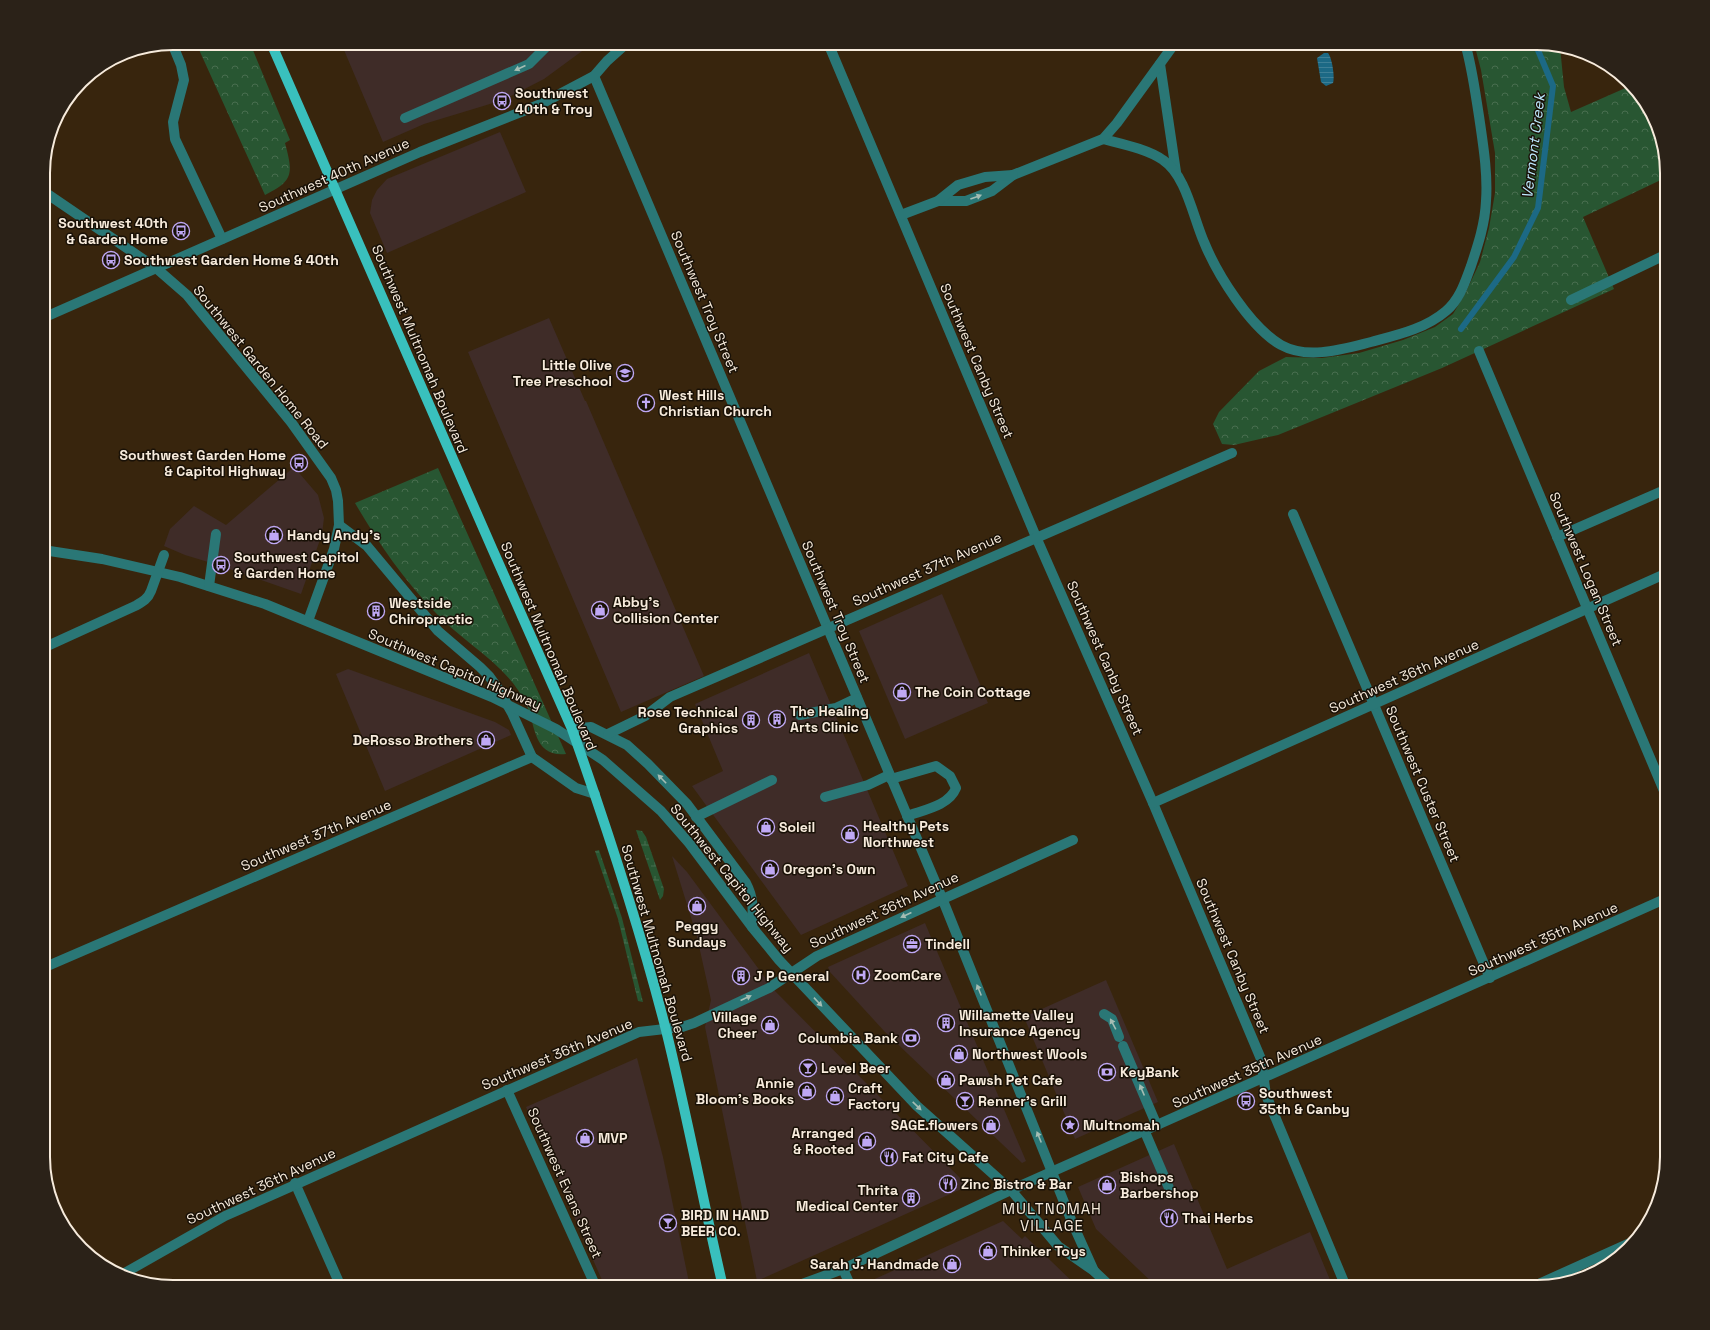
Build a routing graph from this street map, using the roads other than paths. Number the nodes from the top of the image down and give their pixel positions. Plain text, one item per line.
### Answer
1 (175, 50) edge
2 (274, 50) edge
3 (543, 50) edge
4 (619, 50) edge
5 (831, 50) edge
6 (1170, 50) edge
7 (1466, 50) edge
8 (1160, 64) junction
9 (594, 76) junction
10 (405, 118) dead end
11 (1103, 139) junction
12 (1176, 172) junction
13 (1013, 176) junction
14 (335, 189) junction
15 (50, 196) edge
16 (938, 201) junction
17 (901, 215) junction
18 (222, 240) junction
19 (1660, 257) edge
20 (156, 268) junction
21 (1571, 300) dead end
22 (50, 315) edge
23 (1479, 351) dead end
24 (1232, 453) dead end
25 (1660, 492) dead end
26 (1292, 514) dead end
27 (339, 525) junction
28 (216, 534) dead end
29 (1036, 537) junction
30 (1557, 537) junction
31 (50, 551) edge
32 (164, 555) dead end
33 (159, 572) junction
34 (1660, 576) edge
35 (209, 586) junction
36 (1588, 609) junction
37 (308, 621) junction
38 (827, 628) junction
39 (50, 645) edge
40 (857, 698) junction
41 (1374, 705) junction
42 (800, 715) dead end
43 (572, 729) junction
44 (608, 734) junction
45 (532, 756) junction
46 (890, 777) junction
47 (772, 780) dead end
48 (1660, 781) edge
49 (595, 794) junction
50 (825, 797) dead end
51 (1153, 803) junction
52 (907, 816) junction
53 (696, 817) junction
54 (1073, 840) dead end
55 (942, 898) junction
56 (1660, 901) edge
57 (752, 927) junction
58 (50, 965) edge
59 (792, 973) junction
60 (1490, 978) junction
61 (1104, 1014) dead end
62 (666, 1030) junction
63 (1265, 1078) junction
64 (507, 1090) junction
65 (1157, 1126) junction
66 (1145, 1132) junction
67 (1052, 1173) junction
68 (295, 1183) junction
69 (1169, 1188) dead end
70 (1011, 1190) junction
71 (1621, 1247) edge
72 (843, 1269) junction
73 (128, 1271) edge
74 (1094, 1271) junction
75 (1549, 1279) edge
76 (338, 1280) edge
77 (593, 1280) edge
78 (721, 1280) edge
79 (813, 1280) edge
80 (848, 1280) edge
81 (1104, 1280) edge
82 (1343, 1280) edge

1 - 18 street
2 - 14 main road, Southwest Multnomah Boulevard
3 -> 10 street
4 - 9 street, Southwest 40th Avenue
5 - 17 street, Southwest Canby Street
6 - 8 street
7 - 12 street
8 - 11 street
8 - 12 street
9 - 14 street, Southwest 40th Avenue
9 - 38 street, Southwest Troy Street
11 - 12 street
11 - 13 street
16 -> 13 street
13 - 16 street
14 - 18 street, Southwest 40th Avenue
14 - 43 main road, Southwest Multnomah Boulevard
15 - 20 street, Southwest Garden Home Road
16 - 17 street
17 - 29 street, Southwest Canby Street
18 - 20 street, Southwest 40th Avenue
19 - 21 street
20 - 22 street, Southwest 40th Avenue
20 - 27 street, Southwest Garden Home Road
23 - 30 street, Southwest Logan Street
24 - 29 street, Southwest 37th Avenue
25 - 30 street
26 - 41 street, Southwest Custer Street
27 - 37 street, Southwest Garden Home Road
27 - 45 street
28 - 35 street
29 - 38 street, Southwest 37th Avenue
29 - 51 street, Southwest Canby Street
30 - 36 street, Southwest Logan Street
31 - 33 street, Southwest Capitol Highway
32 - 33 street
33 - 35 street, Southwest Capitol Highway
33 - 39 street
34 - 36 street, Southwest 36th Avenue
35 - 37 street, Southwest Capitol Highway
36 - 41 street, Southwest 36th Avenue
36 - 48 street, Southwest Logan Street
37 - 57 street, Southwest Capitol Highway
38 - 40 street, Southwest Troy Street
38 - 44 street, Southwest 37th Avenue
40 - 42 street
40 - 46 street, Southwest Troy Street
41 - 51 street, Southwest 36th Avenue
41 - 60 street, Southwest Custer Street
43 - 44 street
43 - 49 main road, Southwest Multnomah Boulevard
53 -> 44 street
45 - 49 street
45 - 58 street, Southwest 37th Avenue
46 - 50 street
46 - 52 street, Southwest Troy Street
46 - 52 street
47 - 53 street
49 - 62 main road, Southwest Multnomah Boulevard
51 - 63 street, Southwest Canby Street
52 - 55 street, Southwest Troy Street
53 - 57 street
54 - 55 street, Southwest 36th Avenue
55 -> 59 street, Southwest 36th Avenue
67 -> 55 street, Southwest Troy Street
56 - 60 street, Southwest 35th Avenue
57 - 59 street, Southwest Capitol Highway
62 -> 59 street, Southwest 36th Avenue
59 -> 70 street, Southwest Capitol Highway
60 - 63 street, Southwest 35th Avenue
65 -> 61 street
62 - 64 street, Southwest 36th Avenue
62 - 78 main road, Southwest Multnomah Boulevard
63 - 65 street, Southwest 35th Avenue
63 - 82 street, Southwest Canby Street
64 - 68 street, Southwest 36th Avenue
64 - 77 street, Southwest Evans Street
65 - 66 street, Southwest 35th Avenue
66 - 67 street, Southwest 35th Avenue
66 - 69 street
67 - 70 street, Southwest 35th Avenue
67 - 74 street, Southwest Troy Street
68 - 73 street, Southwest 36th Avenue
68 - 76 street
70 - 72 street, Southwest 35th Avenue
70 - 74 street, Southwest Capitol Highway
71 - 75 street
72 - 79 street, Southwest 35th Avenue
72 - 80 street
74 - 81 street, Southwest Capitol Highway

